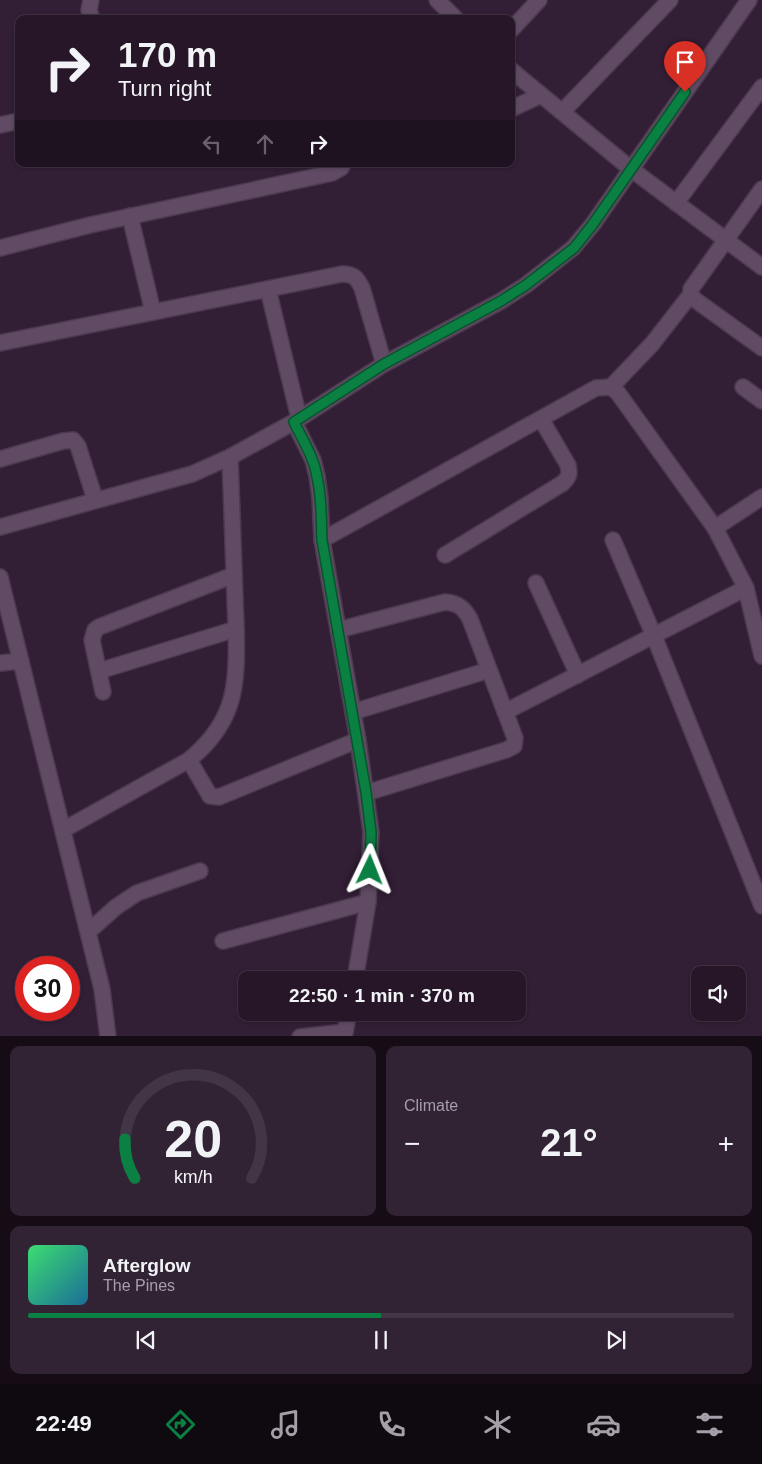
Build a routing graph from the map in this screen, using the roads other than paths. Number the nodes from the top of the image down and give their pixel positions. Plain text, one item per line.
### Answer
1 (92, 0) edge
2 (437, 0) edge
3 (539, 0) edge
4 (670, 0) edge
5 (749, 0) edge
6 (91, 15) edge
7 (452, 15) edge
8 (515, 26) edge
9 (515, 73) edge
10 (762, 87) edge
11 (541, 95) junction
12 (515, 107) edge
13 (562, 112) junction
14 (15, 122) edge
15 (0, 125) edge
16 (342, 167) edge
17 (631, 169) junction
18 (762, 189) edge
19 (676, 203) junction
20 (130, 216) junction
21 (725, 240) junction
22 (0, 248) edge
23 (762, 268) edge
24 (268, 289) junction
25 (691, 294) junction
26 (153, 312) junction
27 (0, 343) edge
28 (762, 348) edge
29 (384, 364) junction
30 (611, 387) junction
31 (743, 387) dead end
32 (762, 401) edge
33 (541, 419) junction
34 (296, 420) junction
35 (230, 457) junction
36 (0, 459) edge
37 (762, 497) edge
38 (94, 499) junction
39 (0, 527) edge
40 (715, 528) junction
41 (322, 540) junction
42 (613, 540) dead end
43 (445, 554) dead end
44 (234, 576) junction
45 (0, 577) edge
46 (536, 583) dead end
47 (746, 588) junction
48 (236, 629) junction
49 (338, 630) junction
50 (654, 636) junction
51 (762, 656) edge
52 (21, 661) junction
53 (0, 663) edge
54 (489, 670) junction
55 (99, 671) junction
56 (578, 675) junction
57 (104, 692) dead end
58 (353, 712) junction
59 (505, 712) junction
60 (358, 740) junction
61 (189, 760) junction
62 (366, 792) junction
63 (63, 830) junction
64 (200, 871) dead end
65 (368, 902) junction
66 (762, 906) edge
67 (88, 932) junction
68 (223, 941) dead end
69 (356, 971) edge
70 (347, 1021) edge
71 (345, 1034) edge
72 (108, 1036) edge
73 (300, 1036) edge

1 - 6 street
2 - 7 street
3 - 8 street
4 - 13 street
5 - 17 street
9 - 11 street
10 - 19 street
11 - 12 street
11 - 13 street
13 - 17 street
14 - 15 street
16 - 20 street
17 - 19 street
17 - 29 street
18 - 21 street
19 - 21 street
20 - 22 street
20 - 26 street
21 - 23 street
21 - 25 street
24 - 26 street
24 - 29 street
24 - 34 street
25 - 28 street
25 - 30 street
26 - 27 street
29 - 34 street
30 - 33 street
30 - 40 street
31 - 32 street
33 - 41 street
33 - 43 street
34 - 35 street
34 - 41 street
35 - 38 street
35 - 44 street
36 - 38 street
37 - 40 street
38 - 39 street
40 - 47 street
41 - 49 street
42 - 50 street
44 - 48 street
44 - 55 street
45 - 52 street
46 - 56 street
47 - 50 street
47 - 51 street
48 - 55 street
48 - 61 street
49 - 54 street
49 - 58 street
50 - 56 street
50 - 66 street
52 - 53 street
52 - 63 street
54 - 58 street
54 - 59 street
55 - 57 street
56 - 59 street
58 - 60 street
59 - 62 street
60 - 61 street
60 - 62 street
61 - 63 street
62 - 65 street
63 - 67 street
64 - 67 street
65 - 68 street
65 - 69 street
67 - 72 street
70 - 71 street
71 - 73 street

